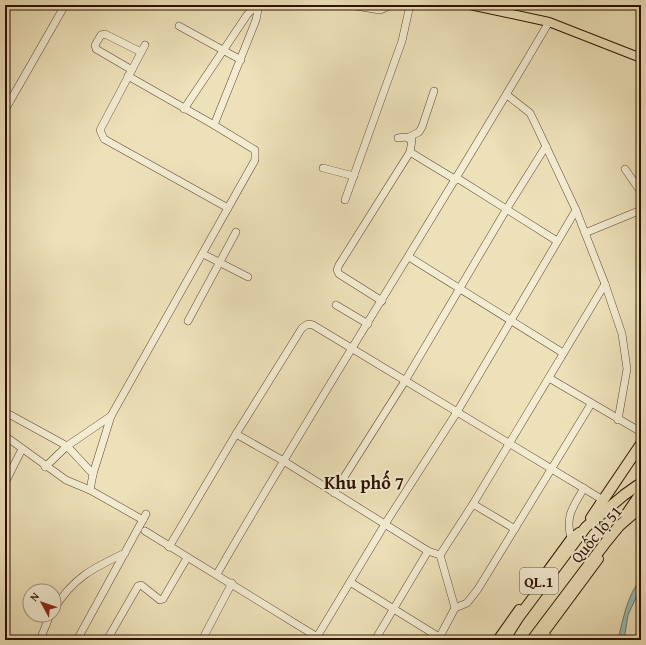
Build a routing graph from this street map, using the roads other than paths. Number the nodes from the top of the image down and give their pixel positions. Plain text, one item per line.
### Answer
1 (65, 5) edge
2 (256, 5) edge
3 (259, 5) edge
4 (349, 5) edge
5 (391, 5) edge
6 (410, 5) edge
7 (470, 5) edge
8 (549, 22) junction
9 (179, 26) dead end
10 (145, 45) dead end
11 (223, 50) junction
12 (141, 52) junction
13 (641, 58) edge
14 (241, 60) junction
15 (130, 73) junction
16 (434, 91) dead end
17 (507, 95) junction
18 (184, 108) junction
19 (5, 110) edge
20 (214, 125) junction
21 (398, 138) dead end
22 (409, 138) junction
23 (546, 146) junction
24 (410, 152) junction
25 (323, 168) dead end
26 (625, 169) dead end
27 (354, 176) junction
28 (456, 179) junction
29 (641, 192) edge
30 (345, 200) dead end
31 (228, 208) junction
32 (506, 210) junction
33 (576, 210) junction
34 (641, 210) edge
35 (236, 232) dead end
36 (585, 233) junction
37 (557, 241) junction
38 (203, 254) junction
39 (409, 257) junction
40 (219, 263) junction
41 (248, 277) dead end
42 (606, 284) junction
43 (460, 290) junction
44 (382, 301) junction
45 (336, 305) dead end
46 (511, 320) junction
47 (188, 321) dead end
48 (368, 324) junction
49 (352, 350) junction
50 (563, 353) junction
51 (549, 378) junction
52 (405, 381) junction
53 (591, 404) junction
54 (5, 412) edge
55 (457, 412) junction
56 (111, 416) junction
57 (618, 420) junction
58 (641, 432) edge
59 (236, 434) junction
60 (5, 436) edge
61 (509, 444) junction
62 (641, 444) edge
63 (67, 446) junction
64 (22, 449) junction
65 (282, 460) junction
66 (45, 466) junction
67 (552, 469) junction
68 (93, 474) junction
69 (615, 481) junction
70 (5, 483) edge
71 (641, 483) edge
72 (584, 488) junction
73 (90, 490) junction
74 (629, 491) junction
75 (334, 493) junction
76 (603, 500) junction
77 (640, 502) edge
78 (473, 504) junction
79 (384, 524) junction
80 (619, 526) junction
81 (586, 527) junction
82 (515, 529) junction
83 (145, 531) dead end
84 (571, 538) junction
85 (614, 539) junction
86 (168, 547) junction
87 (428, 551) junction
88 (125, 553) junction
89 (440, 555) junction
90 (187, 558) junction
91 (217, 574) junction
92 (350, 582) junction
93 (232, 583) junction
94 (62, 595) edge
95 (394, 608) junction
96 (455, 608) junction
97 (47, 623) edge
98 (541, 637) edge
99 (439, 638) edge
100 (318, 639) edge
101 (40, 640) edge
102 (77, 640) edge
103 (107, 640) edge
104 (202, 640) edge
105 (374, 640) edge
106 (497, 640) edge
107 (504, 640) edge
108 (532, 640) edge
109 (552, 640) edge

1 - 19 street
2 - 11 street
3 - 14 street
4 - 5 street
6 - 27 street
7 - 8 main road
8 - 13 main road
8 - 17 street
9 - 11 street
10 - 12 street
11 - 14 street
11 - 18 street
12 - 15 street
12 - 15 street
14 - 20 street
15 - 18 street
15 - 31 street
16 - 22 street
17 - 23 street
17 - 28 street
18 - 20 street
20 - 31 street
21 - 22 street
22 - 24 street
23 - 32 street
23 - 33 street
24 - 28 street
24 - 44 street
25 - 27 street
26 - 29 street
27 - 30 street
28 - 32 street
28 - 39 street
31 - 38 street
32 - 37 street
32 - 43 street
33 - 36 street
33 - 37 street
34 - 36 street
35 - 40 street
36 - 42 street
37 - 46 street
38 - 40 street
38 - 56 street
39 - 43 street
39 - 44 street
40 - 41 street
40 - 47 street
42 - 50 street
42 - 57 street
43 - 46 street
43 - 52 street
44 - 48 street
45 - 48 street
46 - 50 street
46 - 55 street
48 - 49 street
49 - 52 street
49 - 59 street
49 - 65 street
50 - 51 street
51 - 53 street
51 - 61 street
52 - 55 street
52 - 75 street
53 - 57 street
53 - 67 street
54 - 63 street
55 - 61 street
55 - 79 street
56 - 63 street
56 - 68 street
57 - 58 street
59 - 65 street
59 - 86 street
60 - 64 street
61 - 67 street
61 - 78 street
62 - 69 highway, QL.1
63 - 66 street
63 - 68 street
64 - 66 street
64 - 70 street
65 - 75 street
65 - 91 street
66 - 73 street
67 - 72 street
67 - 82 street
68 - 73 street
69 - 74 highway
69 - 76 highway, QL.1
71 - 74 highway, Quốc lộ 51
72 - 76 street
72 - 84 street
73 - 88 street
74 - 77 highway
74 - 81 highway, Quốc lộ 51
75 - 79 street
76 - 81 highway, QL.1
77 - 80 highway, QL.1
77 - 85 main road, Quốc lộ 51
78 - 82 street
78 - 89 street
79 - 87 street
79 - 92 street
80 - 85 highway, QL.1
80 - 108 highway, Quốc lộ 51 / QL.1
81 - 84 main road, Quốc lộ 51 / QL.1
81 - 107 highway, Quốc lộ 51 / QL.1
82 - 96 street
83 - 86 street
84 - 106 main road, Quốc lộ 51 / QL.1
85 - 98 main road, Quốc lộ 51 / QL.1
86 - 90 street
87 - 89 street
87 - 95 street
88 - 94 street
88 - 102 street
89 - 96 street
90 - 91 street
90 - 103 street
91 - 93 street
92 - 95 street
92 - 100 street
93 - 100 street
93 - 104 street
95 - 99 street
95 - 105 street
96 - 99 street
97 - 101 street
98 - 109 street

